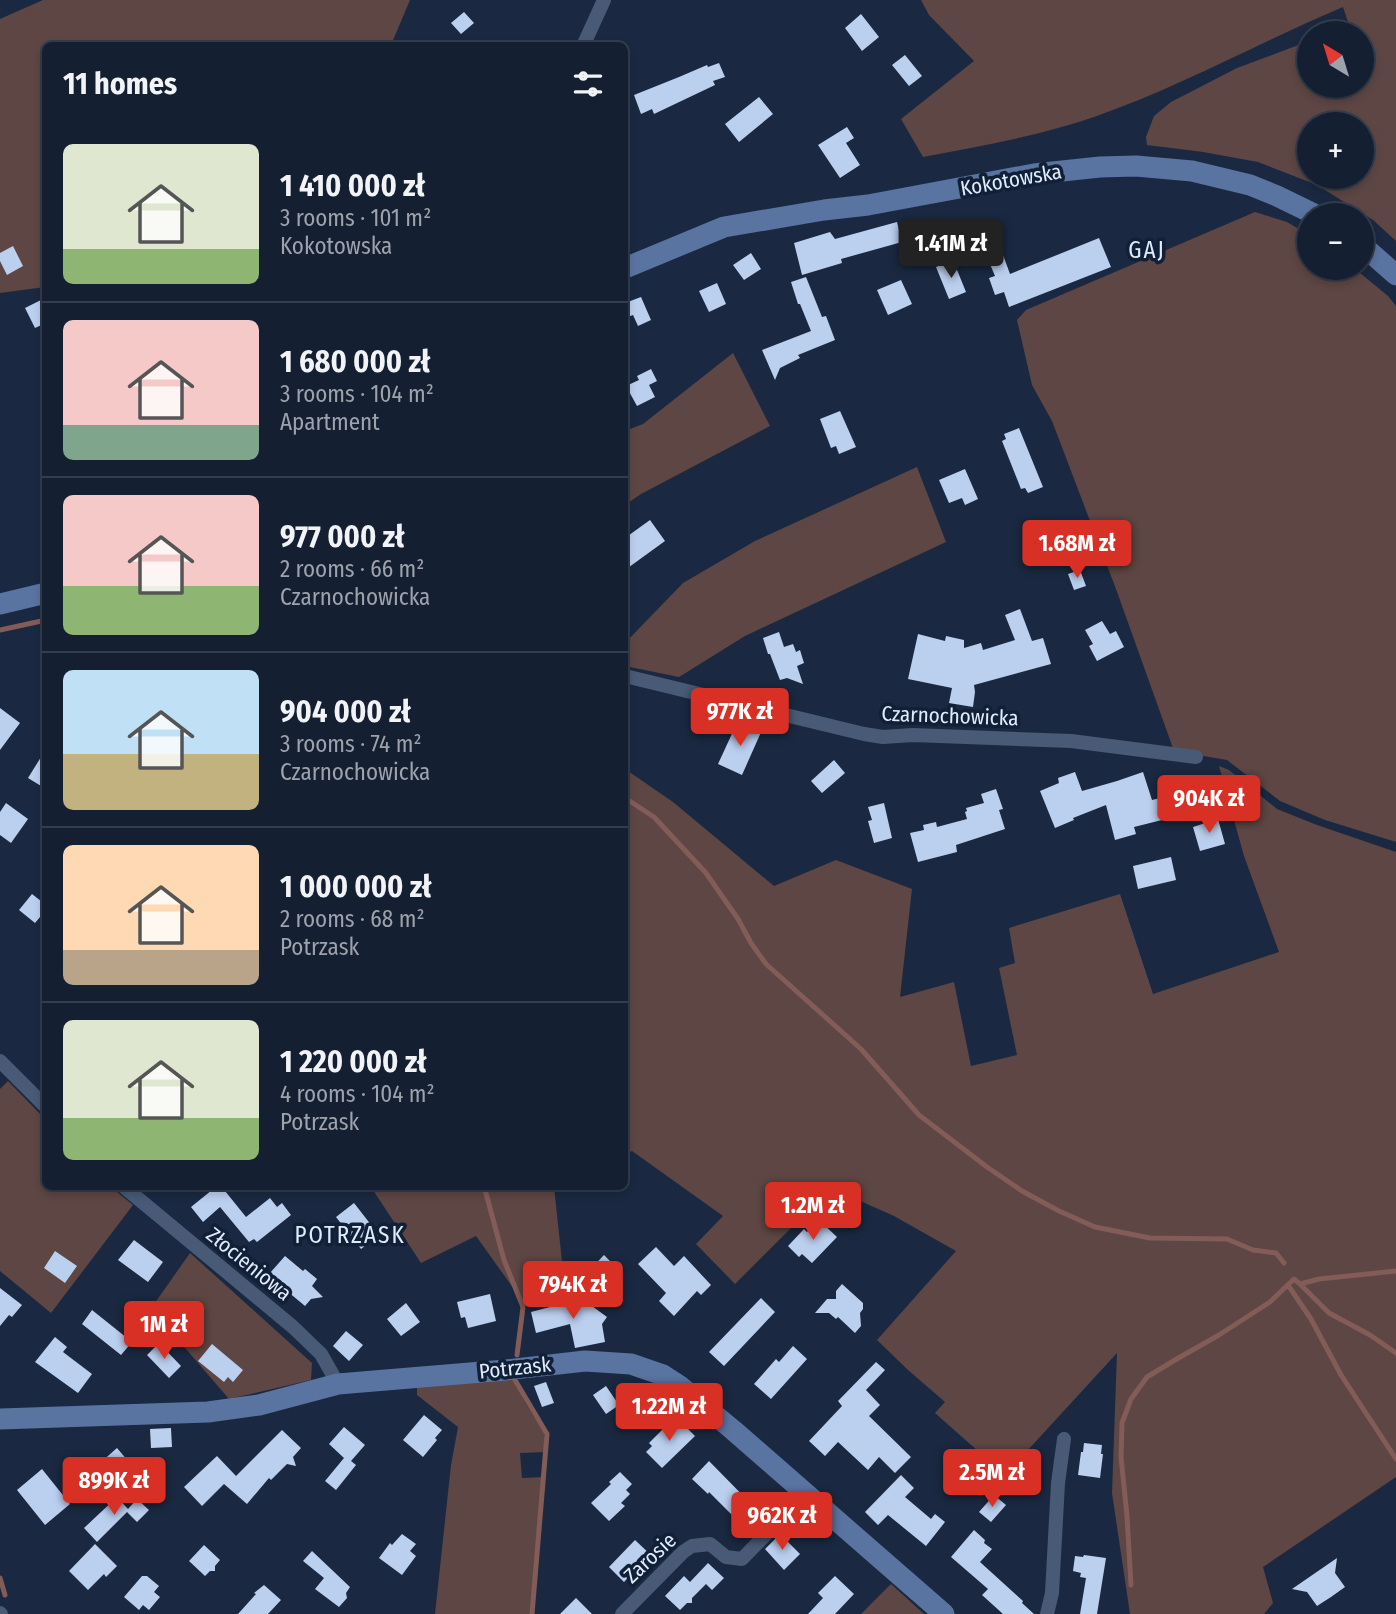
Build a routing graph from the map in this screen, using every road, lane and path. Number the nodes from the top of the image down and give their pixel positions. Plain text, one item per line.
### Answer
1 (604, 0) edge
2 (585, 42) edge
3 (1297, 205) edge
4 (1374, 256) edge
5 (628, 267) edge
6 (1396, 275) edge
7 (42, 594) edge
8 (0, 604) edge
9 (628, 677) edge
10 (1196, 757) dead end
11 (0, 1061) edge
12 (42, 1103) edge
13 (128, 1190) edge
14 (338, 1384) junction
15 (0, 1419) edge
16 (1065, 1439) dead end
17 (805, 1494) junction
18 (622, 1614) edge
19 (944, 1614) edge
20 (1047, 1614) edge

1 - 2 street
3 - 5 street, Kokotowska
4 - 6 street
7 - 8 street
9 - 10 street, Czarnochowicka
11 - 12 street
13 - 14 street, Złocieniowa
14 - 15 street, Potrzask
14 - 17 street, Potrzask
16 - 20 street
17 - 18 street, Zarosie
17 - 19 street, Potrzask

